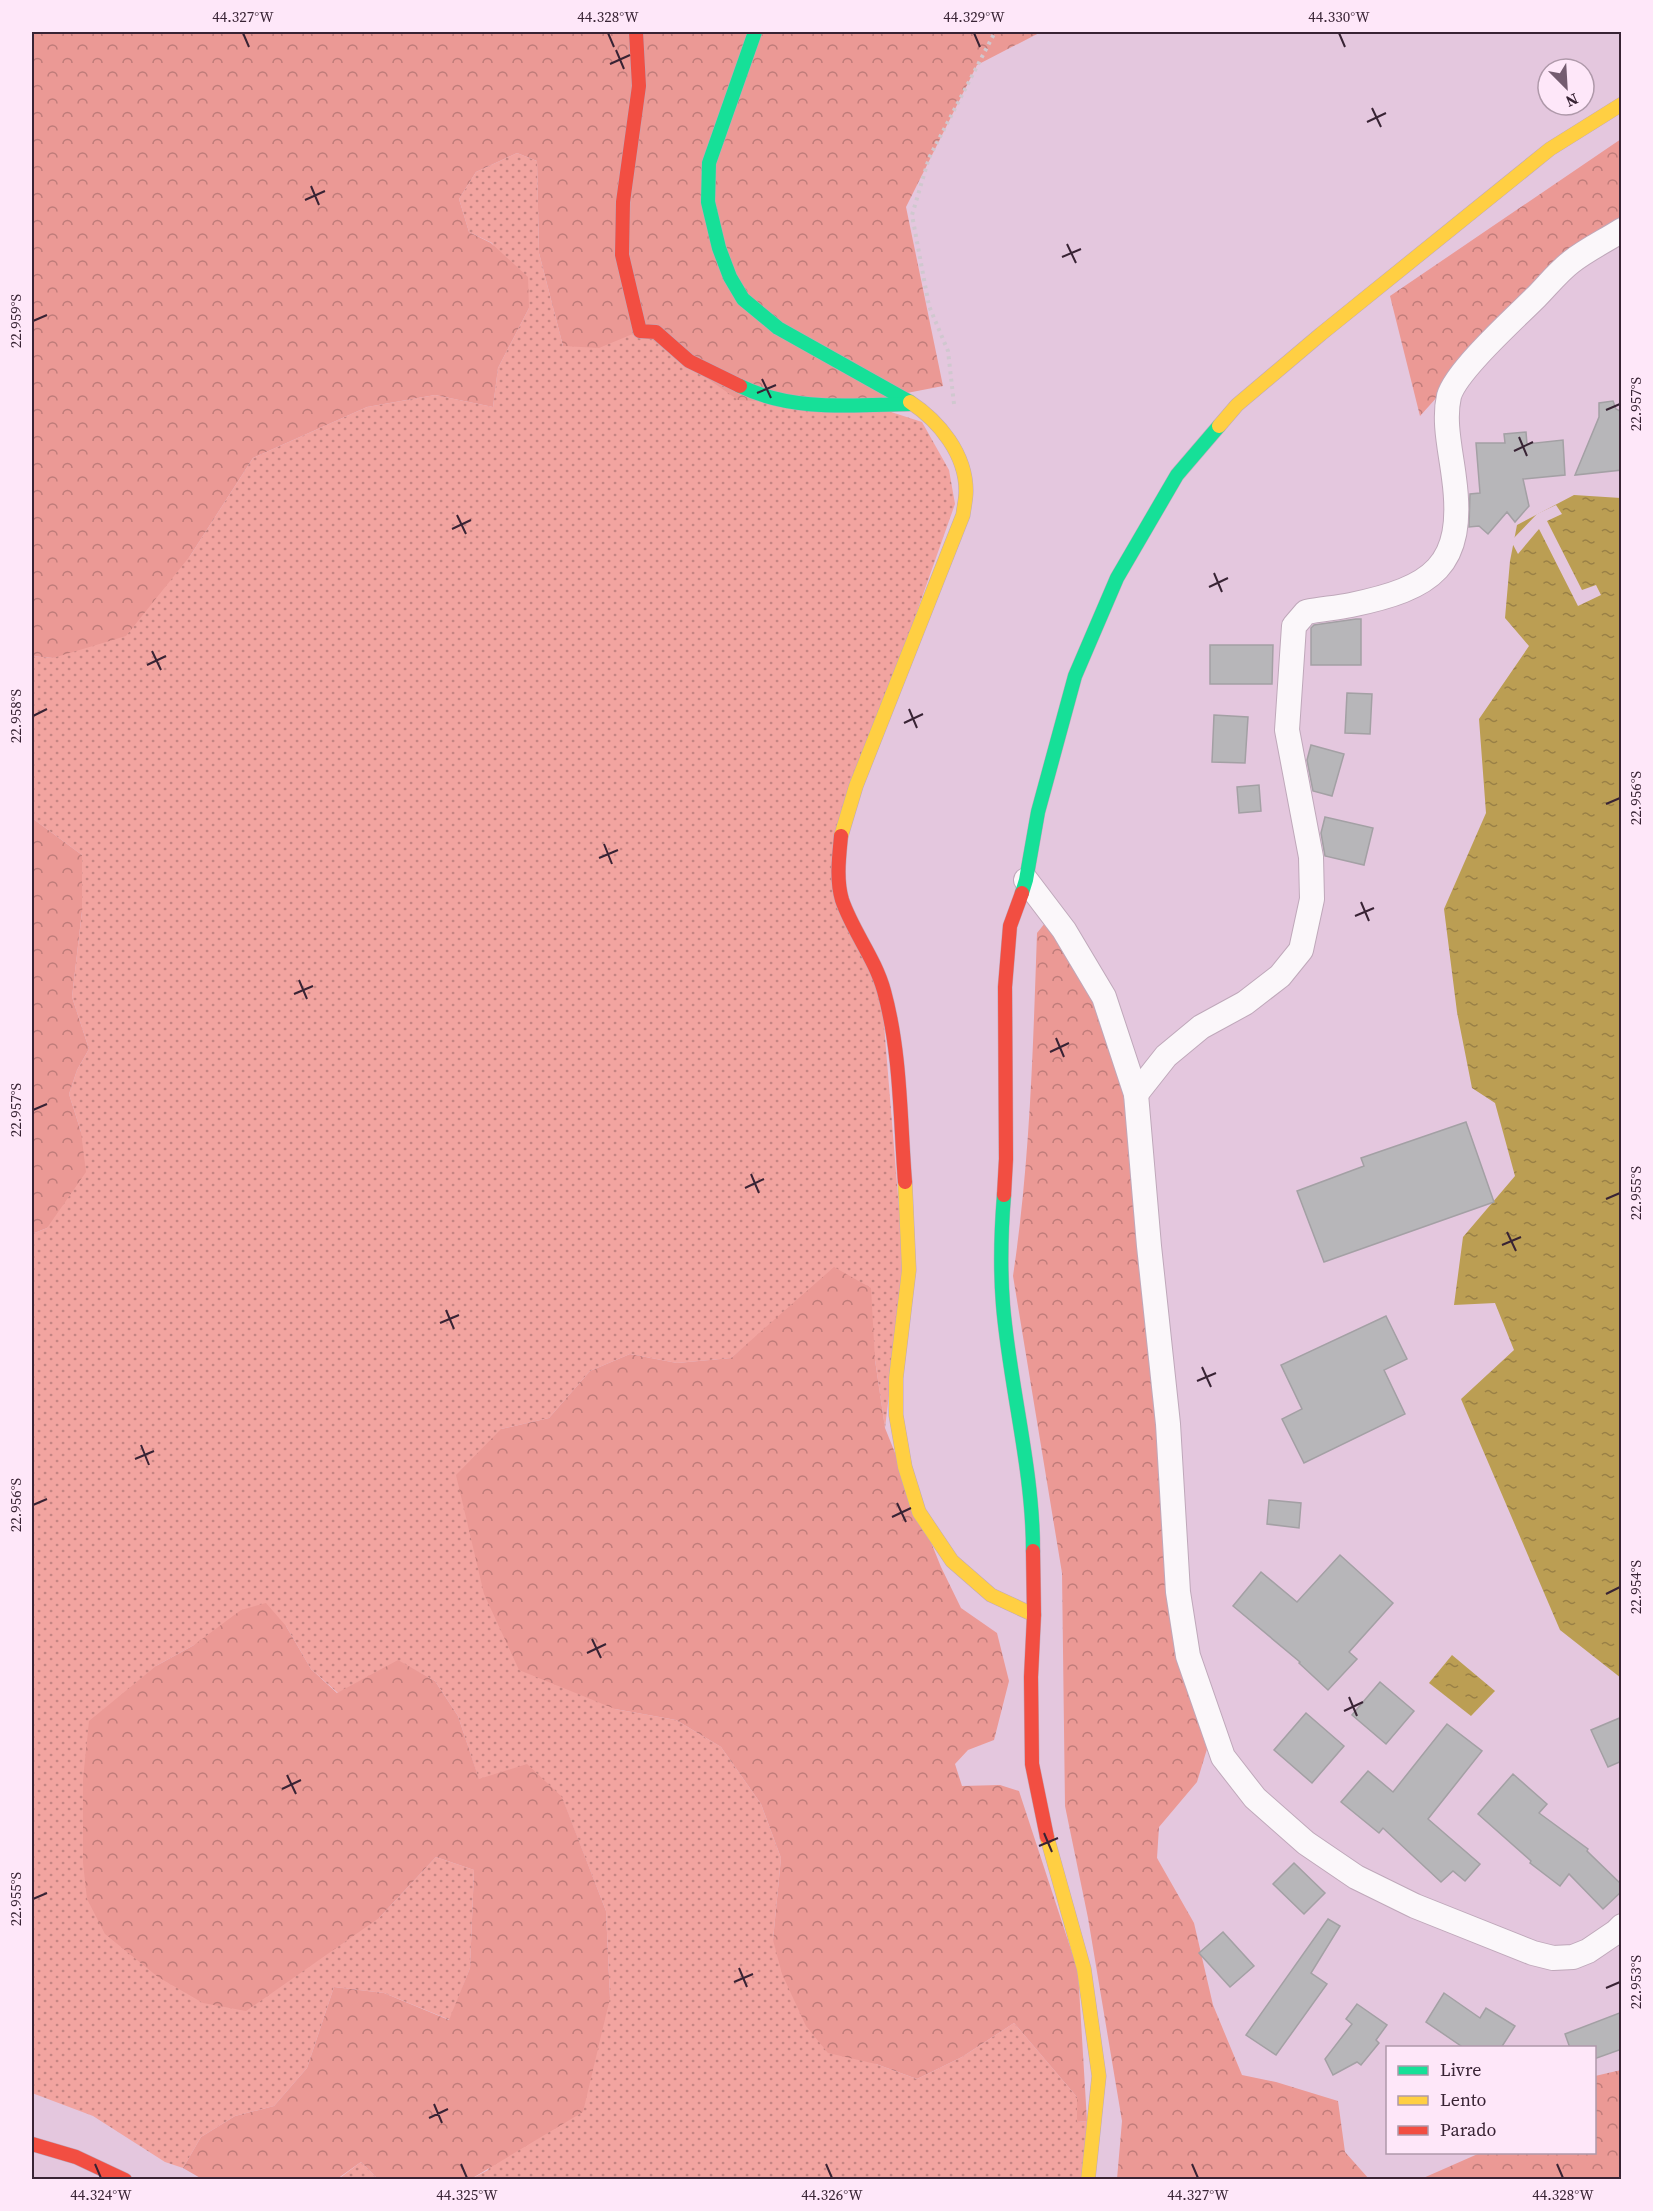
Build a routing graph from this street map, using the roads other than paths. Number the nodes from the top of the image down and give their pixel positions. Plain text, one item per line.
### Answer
1 (636, 32) edge
2 (755, 32) edge
3 (1622, 104) edge
4 (1622, 230) edge
5 (912, 404) junction
6 (1026, 880) junction
7 (1136, 1094) junction
8 (1034, 1615) junction
9 (1622, 1926) edge
10 (32, 2144) edge
11 (125, 2180) edge
12 (1088, 2180) edge

1 - 5 main road
2 - 5 main road
3 - 6 main road
4 - 7 street
5 - 8 main road
6 - 7 street
6 - 8 main road
7 - 9 street
8 - 12 main road
10 - 11 main road

